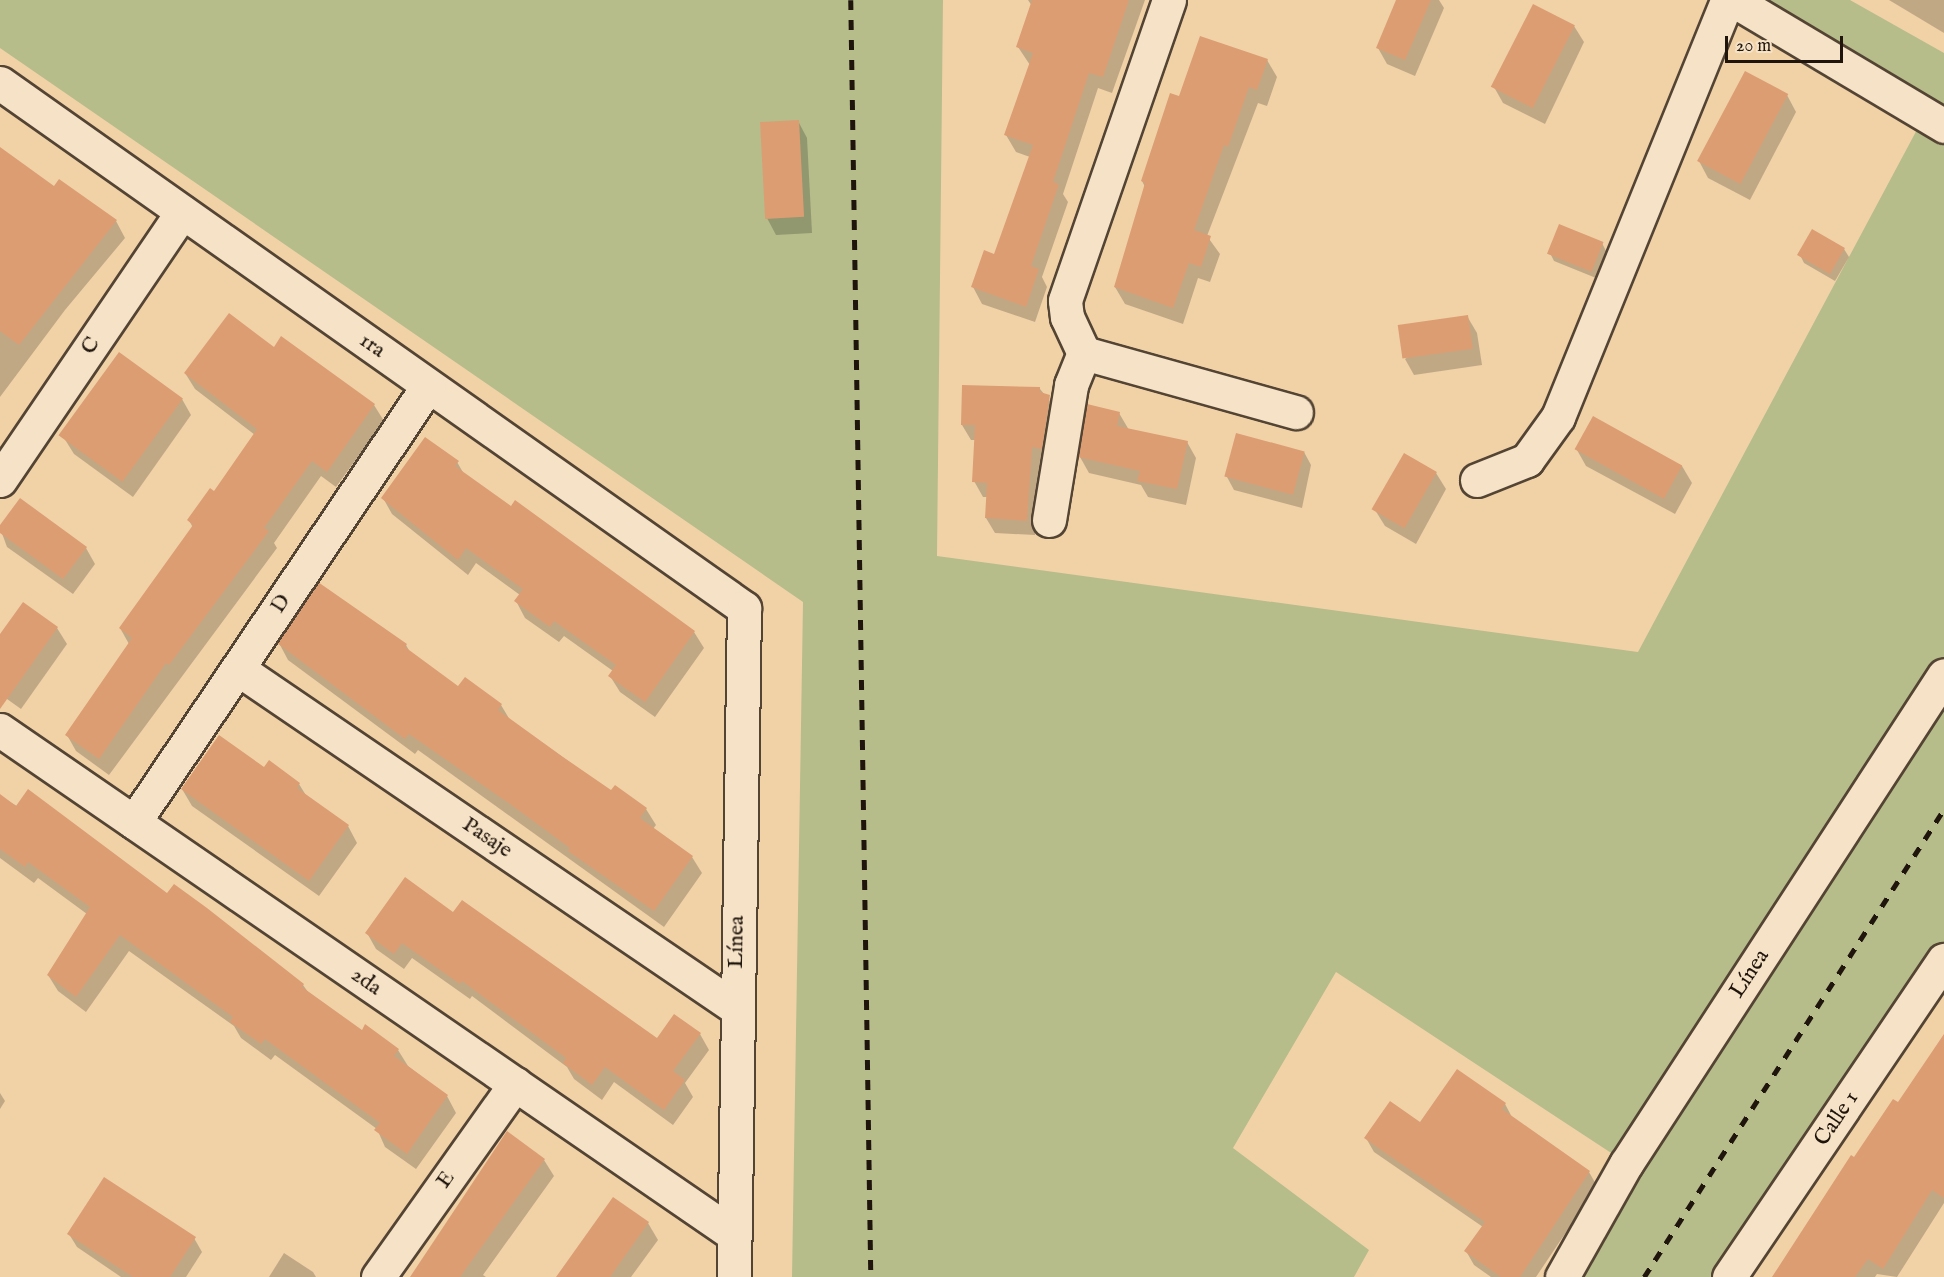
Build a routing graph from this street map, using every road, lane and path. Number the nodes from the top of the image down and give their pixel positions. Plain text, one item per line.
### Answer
1 (1169, 0) edge
2 (1727, 0) edge
3 (1733, 0) edge
4 (0, 83) edge
5 (1944, 126) edge
6 (182, 212) junction
7 (1084, 353) junction
8 (429, 386) junction
9 (1296, 412) dead end
10 (0, 480) edge
11 (1477, 480) dead end
12 (1049, 520) dead end
13 (744, 608) joint
14 (238, 669) junction
15 (1944, 675) edge
16 (0, 730) edge
17 (134, 822) junction
18 (1944, 960) edge
19 (736, 1008) junction
20 (515, 1084) junction
21 (733, 1234) junction
22 (378, 1277) edge
23 (734, 1277) edge
24 (1562, 1277) edge
25 (1729, 1277) edge

1 - 7 street
2 - 11 street
3 - 5 street
4 - 6 street, 1ra
6 - 8 street, 1ra
6 - 10 street, C
7 - 9 street
7 - 12 street
8 - 13 street, 1ra
8 - 14 street, D
13 - 19 street, Línea
14 - 17 street, D
14 - 19 street, Pasaje
15 - 24 street, Línea
16 - 17 street, 2da
17 - 20 street, 2da
18 - 25 street, Calle 1
19 - 21 street, Línea
20 - 21 street, 2da
20 - 22 street, E
21 - 23 street, Línea

